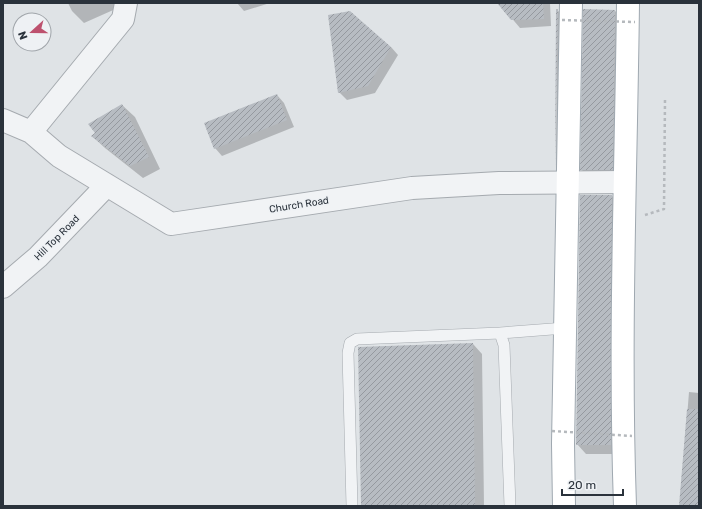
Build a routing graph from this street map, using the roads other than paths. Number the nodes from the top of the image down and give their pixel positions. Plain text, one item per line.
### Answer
1 (126, 3) edge
2 (566, 12) edge
3 (631, 13) edge
4 (3, 120) edge
5 (31, 132) junction
6 (568, 182) junction
7 (624, 182) junction
8 (107, 185) junction
9 (3, 287) edge
10 (565, 328) junction
11 (500, 333) junction
12 (352, 506) edge
13 (510, 506) edge
14 (564, 506) edge
15 (625, 506) edge

1 - 5 street
2 - 6 main road
3 - 7 main road
4 - 5 street, Church Road
5 - 8 street, Church Road
6 - 7 street, Church Road
6 - 8 street, Church Road
6 - 10 main road
7 - 15 main road
8 - 9 street, Hill Top Road
10 - 11 lane
10 - 14 main road
11 - 12 lane
11 - 13 lane

